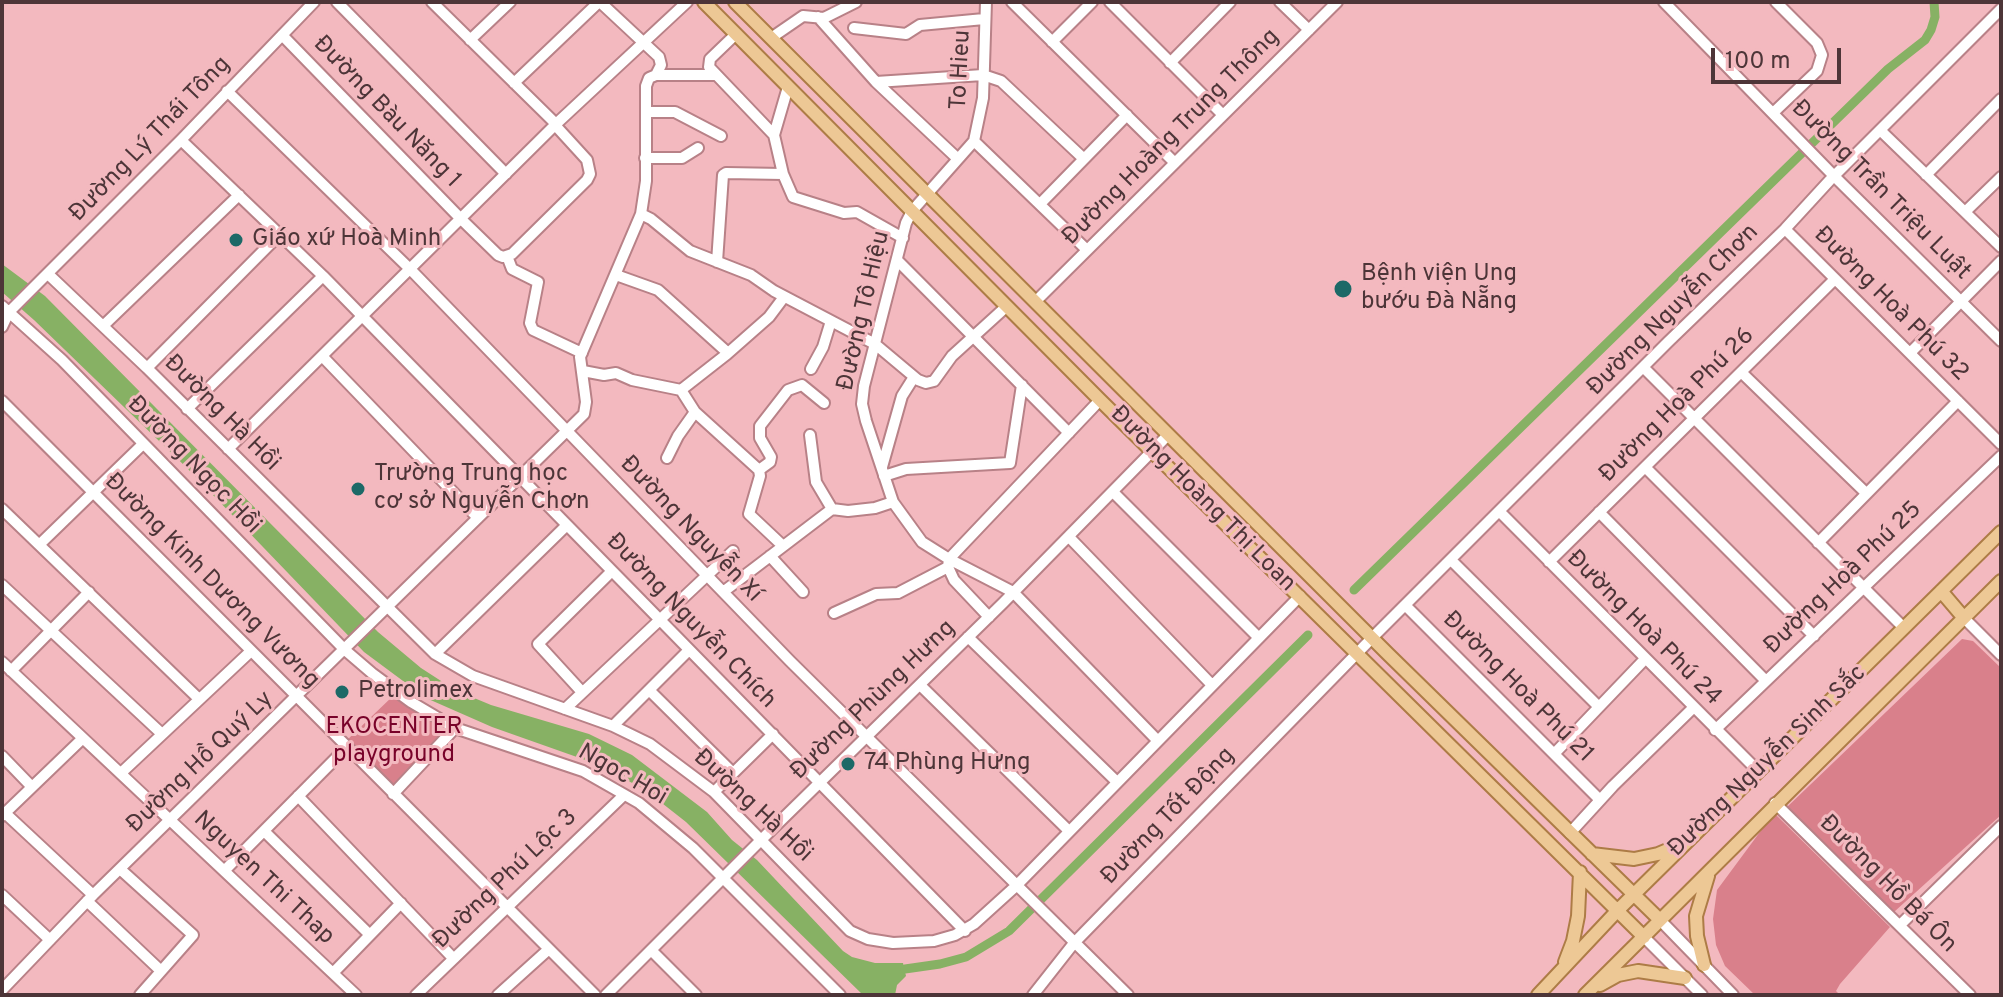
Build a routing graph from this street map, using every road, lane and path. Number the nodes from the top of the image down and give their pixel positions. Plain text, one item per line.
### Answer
1 (314, 2) edge
2 (337, 2) edge
3 (432, 2) edge
4 (510, 2) edge
5 (599, 2) edge
6 (687, 2) edge
7 (704, 2) edge
8 (735, 2) edge
9 (856, 2) edge
10 (986, 2) edge
11 (1012, 2) edge
12 (1092, 2) edge
13 (1110, 2) edge
14 (1230, 2) edge
15 (1280, 2) edge
16 (1337, 2) edge
17 (1664, 2) edge
18 (1776, 2) edge
19 (2001, 9) edge
20 (818, 17) junction
21 (984, 19) junction
22 (854, 28) dead end
23 (1309, 30) junction
24 (736, 34) junction
25 (282, 35) junction
26 (771, 38) junction
27 (470, 40) junction
28 (1052, 42) junction
29 (642, 44) junction
30 (1170, 63) junction
31 (656, 75) junction
32 (715, 75) junction
33 (983, 75) junction
34 (876, 82) junction
35 (514, 83) junction
36 (788, 87) junction
37 (227, 91) junction
38 (2001, 99) edge
39 (646, 112) junction
40 (1773, 113) junction
41 (1127, 115) junction
42 (1223, 115) junction
43 (555, 125) junction
44 (1880, 130) junction
45 (774, 135) junction
46 (721, 136) dead end
47 (181, 140) junction
48 (974, 141) junction
49 (698, 148) dead end
50 (645, 158) junction
51 (958, 159) junction
52 (1084, 159) junction
53 (1175, 163) junction
54 (1831, 172) junction
55 (506, 174) junction
56 (783, 174) junction
57 (1926, 175) junction
58 (2001, 177) edge
59 (927, 194) junction
60 (239, 195) junction
61 (1040, 204) junction
62 (912, 211) junction
63 (1965, 212) junction
64 (641, 214) junction
65 (461, 219) junction
66 (1785, 229) junction
67 (280, 234) junction
68 (903, 238) junction
69 (2001, 247) edge
70 (1087, 250) junction
71 (507, 256) junction
72 (897, 260) junction
73 (2001, 261) edge
74 (717, 262) junction
75 (411, 270) junction
76 (48, 274) junction
77 (616, 275) junction
78 (323, 276) junction
79 (1835, 279) junction
80 (779, 294) junction
81 (1962, 301) junction
82 (1035, 302) junction
83 (1007, 306) junction
84 (8, 309) edge
85 (363, 317) junction
86 (831, 321) junction
87 (103, 326) junction
88 (2, 327) edge
89 (975, 336) junction
90 (2001, 341) edge
91 (875, 344) junction
92 (582, 353) junction
93 (728, 353) junction
94 (1910, 353) junction
95 (322, 356) junction
96 (1643, 367) junction
97 (147, 368) junction
98 (811, 369) dead end
99 (583, 371) junction
100 (1741, 372) junction
101 (914, 377) junction
102 (1022, 385) junction
103 (681, 390) junction
104 (1100, 400) junction
105 (2, 401) edge
106 (1958, 401) junction
107 (824, 403) dead end
108 (187, 409) junction
109 (695, 412) junction
110 (1694, 418) junction
111 (565, 431) junction
112 (1069, 433) junction
113 (810, 435) dead end
114 (1168, 435) junction
115 (143, 444) junction
116 (2001, 444) edge
117 (228, 449) junction
118 (1154, 450) junction
119 (2001, 456) edge
120 (667, 458) dead end
121 (1010, 463) junction
122 (1645, 467) junction
123 (759, 470) junction
124 (883, 472) junction
125 (519, 477) junction
126 (1027, 478) junction
127 (93, 492) junction
128 (1113, 492) junction
129 (1866, 493) junction
130 (893, 502) junction
131 (2, 509) edge
132 (832, 509) junction
133 (1500, 512) junction
134 (1599, 512) junction
135 (478, 518) junction
136 (567, 525) junction
137 (2001, 532) edge
138 (1069, 537) junction
139 (1818, 543) junction
140 (40, 544) junction
141 (783, 546) junction
142 (733, 551) dead end
143 (770, 556) junction
144 (1451, 560) junction
145 (1549, 562) junction
146 (949, 563) junction
147 (612, 571) junction
148 (706, 574) junction
149 (2001, 581) edge
150 (2, 585) edge
151 (1863, 588) junction
152 (1941, 591) junction
153 (89, 592) junction
154 (723, 592) junction
155 (803, 592) dead end
156 (1013, 592) junction
157 (1300, 596) junction
158 (1405, 605) junction
159 (386, 607) junction
160 (834, 613) dead end
161 (989, 617) junction
162 (659, 618) junction
163 (1964, 618) junction
164 (1904, 628) junction
165 (51, 630) junction
166 (1814, 636) junction
167 (968, 637) junction
168 (1259, 638) junction
169 (1372, 638) junction
170 (348, 648) junction
171 (689, 650) junction
172 (251, 651) junction
173 (1357, 653) junction
174 (435, 654) junction
175 (2001, 655) edge
176 (1645, 659) junction
177 (2, 662) edge
178 (11, 671) junction
179 (1766, 681) junction
180 (920, 685) junction
181 (1212, 685) junction
182 (649, 690) junction
183 (582, 692) junction
184 (297, 698) junction
185 (199, 699) junction
186 (1599, 707) junction
187 (1693, 708) junction
188 (565, 709) junction
189 (613, 726) junction
190 (455, 728) junction
191 (1715, 730) junction
192 (162, 734) junction
193 (773, 734) junction
194 (867, 736) junction
195 (82, 739) junction
196 (1158, 741) junction
197 (346, 748) junction
198 (1554, 754) junction
199 (2, 756) edge
200 (1759, 772) junction
201 (121, 773) junction
202 (733, 773) junction
203 (819, 782) junction
204 (1117, 782) junction
205 (32, 787) junction
206 (714, 792) junction
207 (393, 794) junction
208 (624, 795) junction
209 (298, 796) junction
210 (1600, 800) junction
211 (1775, 803) junction
212 (4, 814) edge
213 (171, 820) junction
214 (2001, 826) edge
215 (264, 831) junction
216 (1069, 831) junction
217 (1570, 833) junction
218 (1689, 840) junction
219 (756, 844) junction
220 (1591, 854) junction
221 (120, 869) junction
222 (1711, 869) junction
223 (225, 870) junction
224 (1580, 872) junction
225 (726, 874) junction
226 (1016, 886) junction
227 (1634, 894) junction
228 (2, 895) edge
229 (90, 898) junction
230 (401, 903) junction
231 (507, 906) junction
232 (1618, 910) junction
233 (1660, 920) junction
234 (1900, 925) junction
235 (965, 931) junction
236 (370, 935) junction
237 (1644, 937) junction
238 (50, 940) junction
239 (1074, 943) junction
240 (549, 949) junction
241 (651, 950) junction
242 (453, 958) junction
243 (1704, 965) junction
244 (161, 971) junction
245 (1560, 972) junction
246 (333, 973) junction
247 (1685, 978) junction
248 (2, 990) edge
249 (1587, 992) edge
250 (140, 995) edge
251 (356, 995) edge
252 (416, 995) edge
253 (498, 995) edge
254 (595, 995) edge
255 (606, 995) edge
256 (696, 995) edge
257 (840, 995) edge
258 (1033, 995) edge
259 (1128, 995) edge
260 (1538, 995) edge
261 (1702, 995) edge
262 (1733, 995) edge
263 (1970, 995) edge

1 - 25 street, Đường Lý Thái Tông
2 - 55 street
3 - 27 street
4 - 27 street
5 - 29 street
5 - 35 street
6 - 29 street
7 - 24 main road, Đường Hoàng Thị Loan
8 - 26 main road, Đường Hoàng Thị Loan
9 - 20 street
10 - 21 street, To Hieu
11 - 28 street
12 - 28 street
13 - 30 street
14 - 30 street
15 - 23 street
16 - 23 street, Đường Hoàng Trung Thông
17 - 40 street, Đường Trần Triệu Luật
18 - 40 street
19 - 44 street, Đường Nguyễn Chơn
20 - 26 street
20 - 34 street
21 - 22 street
21 - 33 street, To Hieu
23 - 42 street, Đường Hoàng Trung Thông
24 - 32 street
24 - 36 main road, Đường Hoàng Thị Loan
25 - 37 street, Đường Lý Thái Tông
25 - 65 street, Đường Bàu Năng 1
26 - 59 main road, Đường Hoàng Thị Loan
27 - 35 street
28 - 41 street
29 - 31 street
29 - 43 street
30 - 42 street
31 - 32 street
31 - 39 street
32 - 45 street
33 - 34 street
33 - 48 street, To Hieu
33 - 52 street
34 - 51 street
35 - 43 street
36 - 45 street
36 - 62 main road, Đường Hoàng Thị Loan
37 - 47 street, Đường Lý Thái Tông
37 - 75 street, Đường Nguyễn Xí
38 - 57 street
39 - 46 street
39 - 50 street
40 - 54 street, Đường Trần Triệu Luật
41 - 52 street
41 - 53 street
42 - 53 street, Đường Hoàng Trung Thông
43 - 55 street
43 - 71 street
44 - 54 street, Đường Nguyễn Chơn
44 - 57 street
45 - 56 street
47 - 60 street, Đường Nguyễn Chích
47 - 76 street, Đường Lý Thái Tông
48 - 51 street, To Hieu
48 - 61 street
49 - 50 street
50 - 64 street
51 - 59 street, To Hieu
52 - 61 street
53 - 70 street, Đường Hoàng Trung Thông
54 - 66 street, Đường Nguyễn Chơn
54 - 81 street, Đường Trần Triệu Luật
55 - 65 street
56 - 68 street
56 - 74 street
57 - 63 street
58 - 63 street
59 - 62 street, To Hieu
59 - 82 main road, Đường Hoàng Thị Loan
60 - 67 street, Đường Nguyễn Chích
60 - 87 street
61 - 70 street
62 - 68 street, Đường Tô Hiệu
62 - 83 main road, Đường Hoàng Thị Loan
63 - 69 street
64 - 74 street
64 - 77 street
65 - 71 street, Đường Bàu Năng 1
65 - 75 street
66 - 79 street, Đường Hoà Phú 32
66 - 96 street, Đường Nguyễn Chơn
67 - 78 street, Đường Nguyễn Chích
67 - 97 street
68 - 72 street, Đường Tô Hiệu
70 - 82 street, Đường Hoàng Trung Thông
71 - 92 street, Đường Bàu Năng 1
72 - 89 street
72 - 91 street, Đường Tô Hiệu
73 - 81 street
74 - 80 street
75 - 85 street
75 - 111 street, Đường Nguyễn Xí
76 - 84 street, Đường Lý Thái Tông
76 - 87 street, Đường Hà Hồi
77 - 92 street
77 - 93 street
78 - 85 street, Đường Nguyễn Chích
78 - 108 street
79 - 94 street, Đường Hoà Phú 32
79 - 100 street, Đường Hoà Phú 26
80 - 86 street
80 - 93 street
81 - 90 street, Đường Trần Triệu Luật
81 - 94 street
82 - 114 main road, Đường Hoàng Thị Loan
83 - 89 street
83 - 104 main road, Đường Hoàng Thị Loan
84 - 88 street, Đường Lý Thái Tông
84 - 115 street, Đường Ngọc Hồi
85 - 95 street
85 - 125 street, Đường Nguyễn Chích
86 - 91 street
86 - 98 street
87 - 97 street, Đường Hà Hồi
89 - 101 street
89 - 102 street
91 - 101 street
91 - 124 street, Đường Tô Hiệu
92 - 99 street, Đường Hồ Quý Ly
93 - 103 street
94 - 106 street, Đường Hoà Phú 32
95 - 117 street
95 - 135 street
96 - 110 street
96 - 133 street, Đường Nguyễn Chơn
97 - 108 street, Đường Hà Hồi
99 - 103 street
99 - 111 street, Đường Hồ Quý Ly
100 - 110 street, Đường Hoà Phú 26
100 - 129 street
101 - 124 street
102 - 112 street
102 - 121 street
103 - 109 street
104 - 112 street
104 - 118 main road, Đường Hoàng Thị Loan
105 - 127 street, Đường Kinh Dương Vương
106 - 116 street, Đường Hoà Phú 32
106 - 129 street
107 - 123 street
108 - 117 street, Đường Hà Hồi
109 - 120 street
109 - 123 street
110 - 122 street, Đường Hoà Phú 26
110 - 139 street
111 - 125 street, Đường Hồ Quý Ly
111 - 148 street, Đường Nguyễn Xí
112 - 126 street
113 - 132 street
114 - 118 street, Đường Phùng Hưng
114 - 169 main road, Đường Hoàng Thị Loan
115 - 127 street
115 - 170 street, Đường Ngọc Hồi
117 - 159 street, Đường Hà Hồi
118 - 128 street, Đường Phùng Hưng
118 - 157 main road, Đường Hoàng Thị Loan
119 - 151 street, Đường Hoà Phú 25
121 - 124 street
121 - 126 street
122 - 134 street, Đường Hoà Phú 26
122 - 166 street
123 - 141 street
124 - 130 street, Đường Tô Hiệu
125 - 135 street, Đường Hồ Quý Ly
125 - 136 street, Đường Nguyễn Chích
126 - 146 street
127 - 140 street
127 - 172 street, Đường Kinh Dương Vương
128 - 138 street, Đường Phùng Hưng
128 - 168 street
129 - 139 street
130 - 132 street
130 - 146 street, Đường Tô Hiệu
131 - 140 street
132 - 141 street
133 - 144 street, Đường Nguyễn Chơn
133 - 145 street, Đường Hoà Phú 24
134 - 145 street, Đường Hoà Phú 26
134 - 179 street
135 - 159 street, Đường Hồ Quý Ly
136 - 147 street, Đường Nguyễn Chích
136 - 174 street
137 - 152 main road, Đường Nguyễn Sinh Sắc
138 - 156 street, Đường Phùng Hưng
138 - 181 street
139 - 151 street
140 - 153 street
141 - 143 street
142 - 148 street
143 - 154 street
143 - 155 street
144 - 158 street, Đường Nguyễn Chơn
144 - 186 street
145 - 176 street, Đường Hoà Phú 24
146 - 156 street, Đường Tô Hiệu
146 - 160 street
146 - 161 street
147 - 162 street, Đường Nguyễn Chích
147 - 183 street
148 - 154 street, Đường Nguyễn Xí
148 - 162 street
149 - 163 main road, Đường Nguyễn Sinh Sắc
150 - 165 street
151 - 164 street
151 - 166 street, Đường Hoà Phú 25
152 - 163 main road
152 - 164 main road, Đường Nguyễn Sinh Sắc
153 - 165 street
153 - 185 street
154 - 194 street, Đường Nguyễn Xí
156 - 161 street, Đường Phùng Hưng
156 - 196 street, Đường Tô Hiệu
157 - 168 street, Đường Hà Hồi
157 - 173 main road, Đường Hoàng Thị Loan
158 - 169 street, Đường Nguyễn Chơn
158 - 198 street, Đường Hoà Phú 21
159 - 170 street, Đường Hồ Quý Ly
159 - 174 street, Đường Hà Hồi
161 - 167 street, Đường Phùng Hưng
162 - 171 street, Đường Nguyễn Chích
162 - 183 street
163 - 175 street
163 - 211 main road, Đường Nguyễn Sinh Sắc
164 - 200 main road, Đường Nguyễn Sinh Sắc
165 - 178 street
165 - 192 street
166 - 179 street, Đường Hoà Phú 25
167 - 180 street, Đường Phùng Hưng
167 - 204 street
168 - 181 street, Đường Hà Hồi
169 - 173 street, Đường Nguyễn Chơn
169 - 217 main road, Đường Hoàng Thị Loan
170 - 184 street, Đường Hồ Quý Ly
170 - 190 street, Ngoc Hoi
171 - 182 street
171 - 193 street, Đường Nguyễn Chích
172 - 184 street, Đường Kinh Dương Vương
172 - 185 street
173 - 224 main road, Đường Hoàng Thị Loan
173 - 239 street, Đường Tốt Động
174 - 188 street, Đường Hà Hồi
176 - 186 street
176 - 187 street, Đường Hoà Phú 24
177 - 178 street, Nguyen Thi Thap
178 - 195 street, Nguyen Thi Thap
179 - 191 street, Đường Hoà Phú 25
180 - 194 street, Đường Phùng Hưng
180 - 216 street
181 - 196 street, Đường Hà Hồi
182 - 189 street
182 - 202 street
183 - 188 street
184 - 197 street, Đường Kinh Dương Vương
184 - 213 street, Đường Hồ Quý Ly
185 - 192 street
186 - 198 street
187 - 191 street, Đường Hoà Phú 24
187 - 210 street
188 - 189 street, Đường Hà Hồi
189 - 206 street, Đường Hà Hồi
190 - 207 street
190 - 208 street, Ngoc Hoi
191 - 200 street, Đường Hoà Phú 24
192 - 201 street
193 - 202 street
193 - 203 street, Đường Nguyễn Chích
194 - 203 street, Đường Phùng Hưng
194 - 226 street, Đường Nguyễn Xí
195 - 201 street, Nguyen Thi Thap
195 - 205 street
196 - 204 street, Đường Hà Hồi
197 - 207 street, Đường Kinh Dương Vương
197 - 209 street
198 - 210 street, Đường Hoà Phú 21
199 - 205 street
200 - 218 main road, Đường Nguyễn Sinh Sắc
201 - 213 street, Nguyen Thi Thap
202 - 206 street
203 - 219 street, Đường Phùng Hưng
203 - 235 street, Đường Nguyễn Chích
204 - 216 street, Đường Hà Hồi
205 - 212 street
206 - 219 street, Đường Hà Hồi
207 - 231 street, Đường Kinh Dương Vương
208 - 225 street, Ngoc Hoi
208 - 231 street, Đường Phú Lộc 3
209 - 215 street
209 - 230 street
210 - 217 street
211 - 222 main road, Đường Nguyễn Sinh Sắc
211 - 234 street, Đường Hồ Bá Ôn
212 - 229 street
213 - 221 street, Đường Hồ Quý Ly
213 - 223 street, Nguyen Thi Thap
214 - 234 street
215 - 223 street
215 - 236 street
216 - 226 street, Đường Hà Hồi
217 - 220 main road, Đường Hoàng Thị Loan
218 - 220 main road
218 - 227 main road, Đường Nguyễn Sinh Sắc
219 - 225 street, Đường Phùng Hưng
219 - 235 street, Đường Hà Hồi
220 - 227 main road, Đường Hoàng Thị Loan
221 - 229 street, Đường Hồ Quý Ly
221 - 244 street
222 - 233 main road, Đường Nguyễn Sinh Sắc
222 - 243 main road
223 - 246 street, Nguyen Thi Thap
224 - 232 main road, Đường Hoàng Thị Loan
224 - 245 main road
225 - 241 street, Đường Phùng Hưng
225 - 257 street, Ngoc Hoi
226 - 235 street, Đường Hà Hồi
226 - 239 street, Đường Nguyễn Xí
227 - 232 main road, Đường Nguyễn Sinh Sắc
227 - 233 main road, Đường Hoàng Thị Loan
228 - 238 street
229 - 238 street, Đường Hồ Quý Ly
229 - 244 street
230 - 236 street
230 - 242 street
231 - 240 street, Đường Kinh Dương Vương
231 - 242 street, Đường Phú Lộc 3
232 - 237 main road, Đường Hoàng Thị Loan
232 - 245 main road, Đường Nguyễn Sinh Sắc
233 - 237 main road, Đường Nguyễn Sinh Sắc
233 - 243 street, Đường Hoàng Thị Loan
234 - 263 street, Đường Hồ Bá Ôn
236 - 246 street
237 - 247 street, Đường Hoàng Thị Loan
237 - 249 main road, Đường Nguyễn Sinh Sắc
238 - 248 street, Đường Hồ Quý Ly
239 - 258 street, Đường Tốt Động
239 - 259 street, Đường Nguyễn Xí
240 - 253 street
240 - 254 street, Đường Kinh Dương Vương
241 - 255 street, Đường Phùng Hưng
241 - 256 street
242 - 252 street, Đường Phú Lộc 3
243 - 262 street, Đường Hoàng Thị Loan
244 - 250 street
245 - 260 main road, Đường Nguyễn Sinh Sắc
246 - 251 street, Nguyen Thi Thap
247 - 249 main road
247 - 261 street, Đường Hoàng Thị Loan

